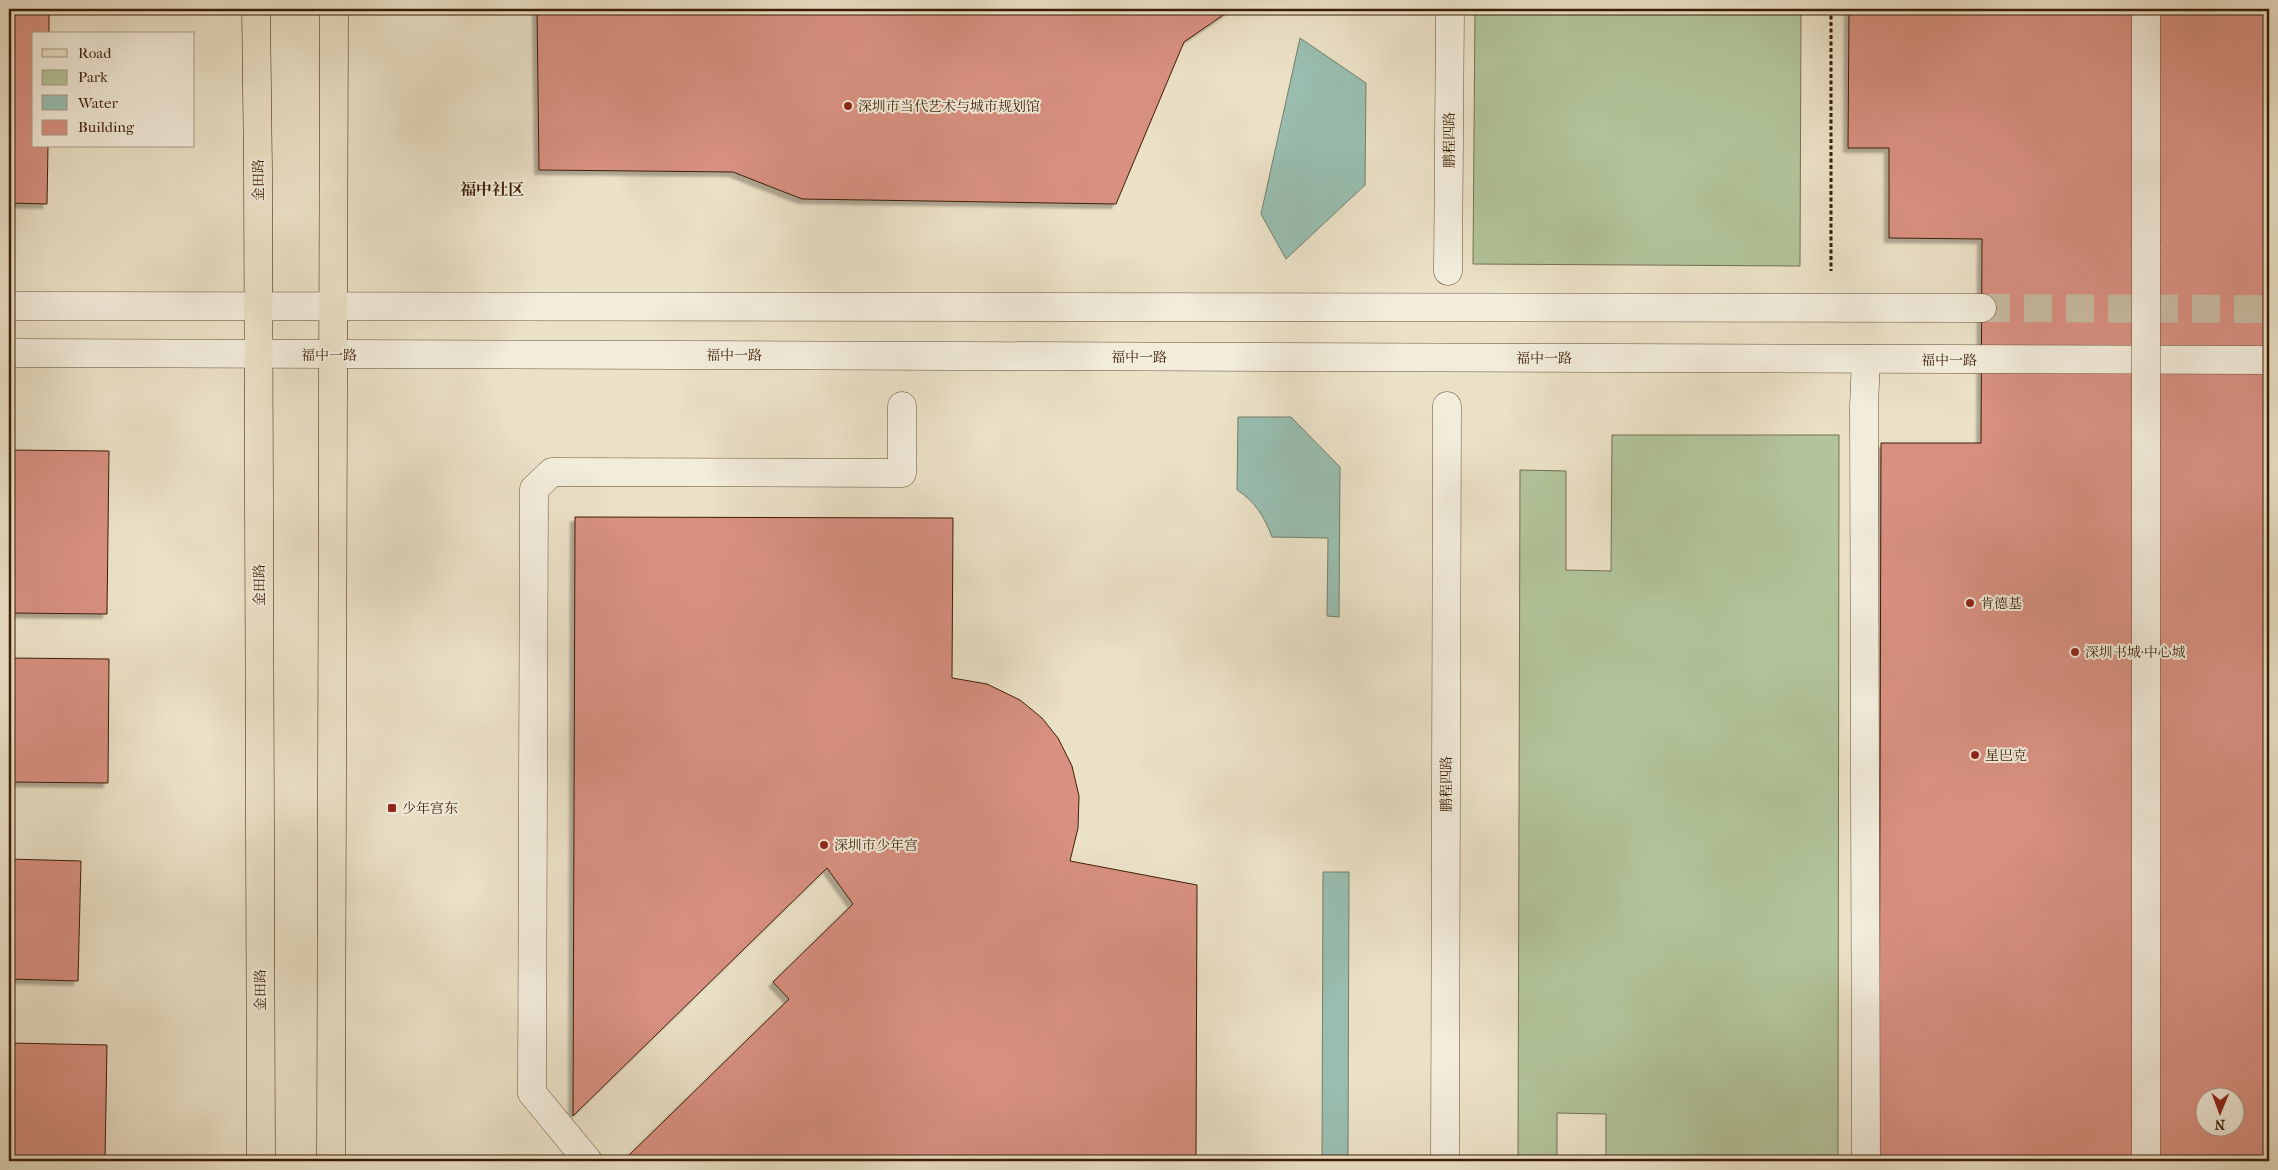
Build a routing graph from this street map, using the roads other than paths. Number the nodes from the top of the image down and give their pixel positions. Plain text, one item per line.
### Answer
1 (256, 9) edge
2 (334, 9) edge
3 (1450, 9) edge
4 (2146, 9) edge
5 (1448, 271) dead end
6 (9, 306) edge
7 (258, 306) junction
8 (334, 308) junction
9 (1982, 308) tunnel mouth
10 (9, 353) edge
11 (258, 354) junction
12 (333, 355) junction
13 (1866, 359) junction
14 (2269, 360) edge
15 (902, 406) dead end
16 (1447, 406) dead end
17 (331, 1129) junction
18 (261, 1161) edge
19 (331, 1161) edge
20 (340, 1161) edge
21 (588, 1161) edge
22 (1445, 1161) edge
23 (1866, 1161) edge
24 (2146, 1161) edge

1 - 7 main road, 金田路
2 - 8 main road
3 - 5 street, 鹏程四路
4 - 24 street, bridge
6 - 7 street
7 - 8 street
7 - 11 main road, 金田路
8 - 9 street
8 - 12 main road
10 - 11 street, 福中一路
11 - 12 street, 福中一路
11 - 18 main road, 金田路
12 - 13 street, 福中一路
12 - 17 main road
13 - 14 street, 福中一路
13 - 23 street
15 - 21 street
16 - 22 street, 鹏程四路
17 - 19 main road
17 - 20 main road

